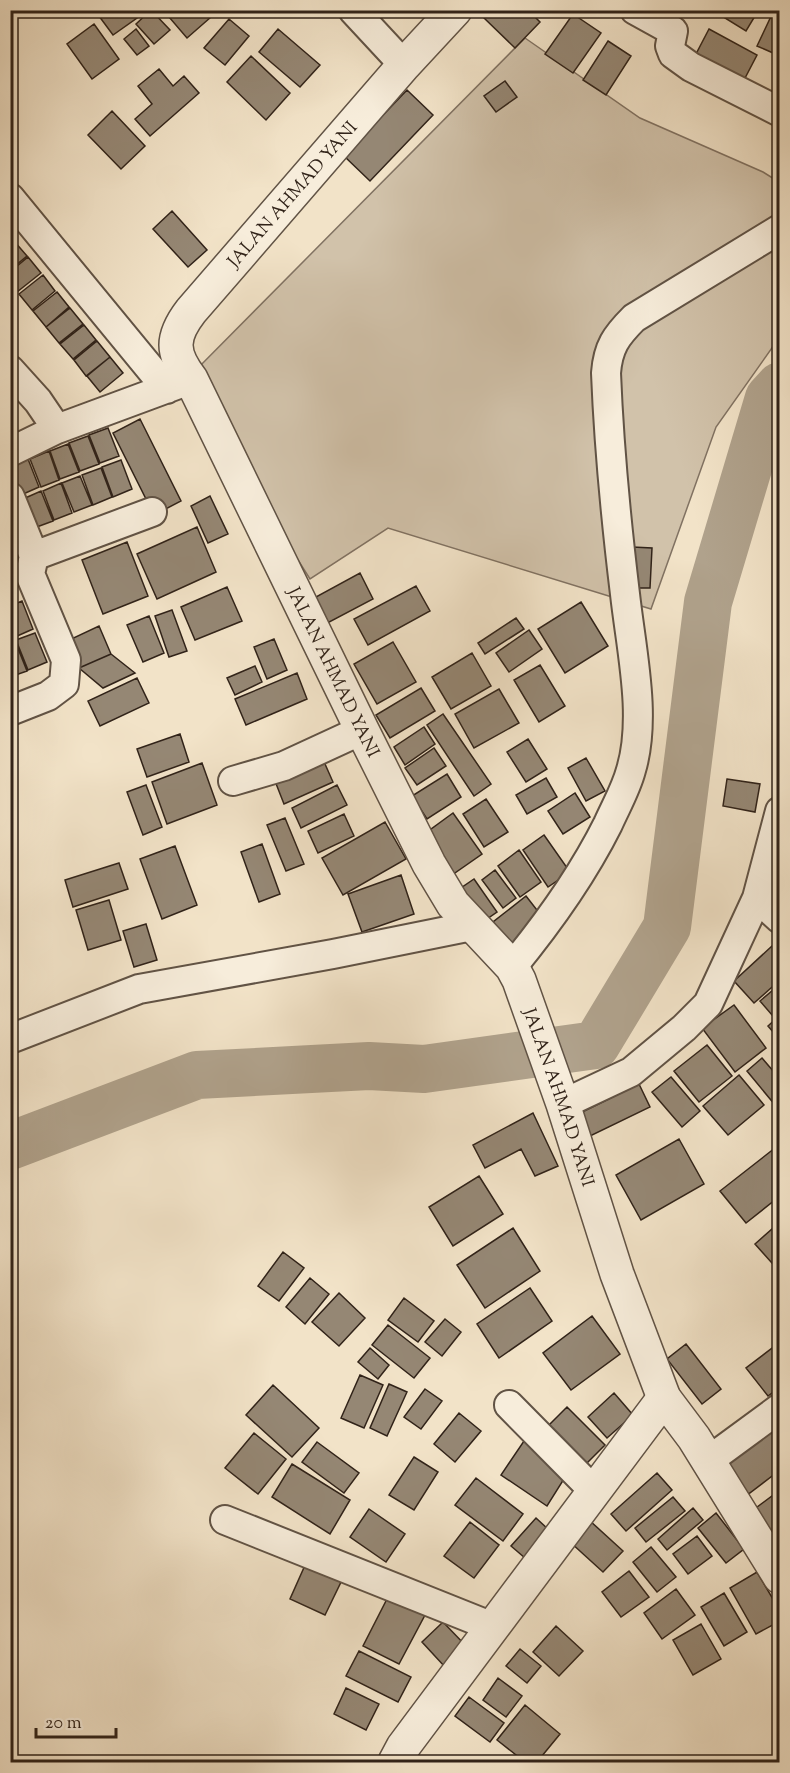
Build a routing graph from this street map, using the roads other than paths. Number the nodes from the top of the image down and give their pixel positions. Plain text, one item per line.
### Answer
1 (353, 10) edge
2 (455, 10) edge
3 (635, 10) edge
4 (680, 20) edge
5 (404, 65) junction
6 (780, 112) edge
7 (10, 198) edge
8 (780, 229) edge
9 (10, 370) edge
10 (179, 384) junction
11 (57, 429) junction
12 (10, 452) edge
13 (10, 496) edge
14 (152, 512) dead end
15 (25, 570) edge
16 (10, 711) edge
17 (362, 730) junction
18 (233, 782) dead end
19 (780, 810) edge
20 (757, 898) junction
21 (780, 919) edge
22 (472, 926) junction
23 (515, 973) junction
24 (10, 1038) edge
25 (559, 1092) junction
26 (664, 1398) junction
27 (509, 1405) dead end
28 (780, 1408) edge
29 (708, 1461) junction
30 (593, 1490) junction
31 (225, 1520) dead end
32 (780, 1577) edge
33 (493, 1627) junction
34 (395, 1762) edge

1 - 5 street
2 - 5 street, JALAN AHMAD YANI
3 - 4 street
4 - 6 street
5 - 10 street, JALAN AHMAD YANI
7 - 10 street
8 - 23 street
9 - 11 street
10 - 11 street
10 - 17 street, JALAN AHMAD YANI
11 - 12 street
13 - 15 street
14 - 15 street
15 - 16 street
17 - 18 street
17 - 22 street, JALAN AHMAD YANI
19 - 20 street
20 - 21 street
20 - 25 street
22 - 23 street, JALAN AHMAD YANI
22 - 24 street
23 - 25 street, JALAN AHMAD YANI
25 - 26 street, JALAN AHMAD YANI
26 - 29 street, JALAN AHMAD YANI
26 - 30 street
27 - 30 street
28 - 29 street
29 - 32 street, JALAN AHMAD YANI
30 - 33 street
31 - 33 street
33 - 34 street

